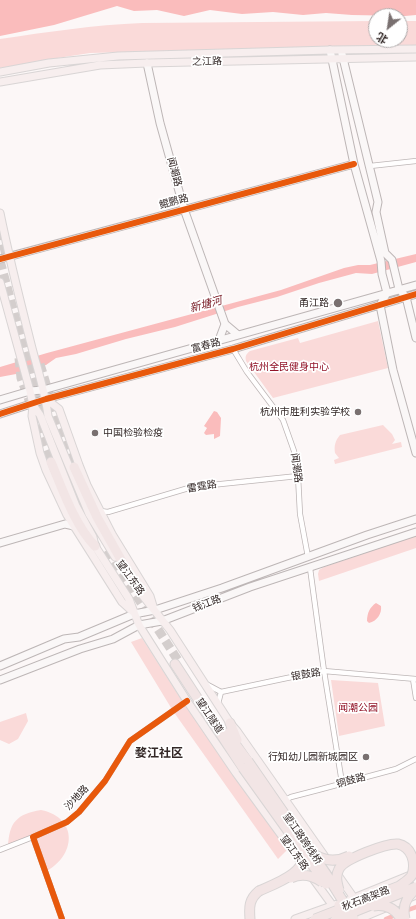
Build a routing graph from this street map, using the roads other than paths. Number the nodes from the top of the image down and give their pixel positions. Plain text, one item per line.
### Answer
1 (341, 49) junction
2 (416, 49) edge
3 (330, 50) junction
4 (416, 57) edge
5 (343, 59) junction
6 (331, 60) junction
7 (147, 63) junction
8 (0, 72) edge
9 (0, 82) edge
10 (416, 161) edge
11 (354, 164) junction
12 (370, 166) junction
13 (184, 209) junction
14 (0, 213) edge
15 (9, 257) junction
16 (0, 259) edge
17 (0, 282) edge
18 (416, 285) edge
19 (399, 289) junction
20 (387, 293) junction
21 (416, 294) edge
22 (406, 297) junction
23 (380, 305) junction
24 (225, 324) junction
25 (238, 335) junction
26 (416, 338) edge
27 (219, 340) junction
28 (233, 349) junction
29 (43, 390) junction
30 (30, 391) junction
31 (0, 400) edge
32 (46, 400) junction
33 (33, 405) junction
34 (0, 414) edge
35 (416, 453) edge
36 (51, 462) tunnel mouth
37 (74, 467) tunnel mouth
38 (298, 476) junction
39 (100, 511) junction
40 (108, 512) junction
41 (67, 515) junction
42 (416, 519) edge
43 (105, 520) junction
44 (65, 524) junction
45 (74, 526) junction
46 (416, 532) edge
47 (0, 543) edge
48 (94, 546) junction
49 (308, 557) junction
50 (310, 568) junction
51 (129, 574) junction
52 (155, 610) junction
53 (134, 614) junction
54 (162, 621) junction
55 (139, 625) junction
56 (177, 663) tunnel mouth
57 (0, 666) edge
58 (324, 672) junction
59 (414, 679) edge
60 (0, 680) edge
61 (205, 684) junction
62 (221, 692) junction
63 (416, 698) edge
64 (187, 701) junction
65 (218, 704) junction
66 (230, 723) junction
67 (416, 760) edge
68 (246, 763) junction
69 (342, 783) junction
70 (285, 800) junction
71 (33, 837) junction
72 (293, 837) junction
73 (0, 850) edge
74 (310, 850) junction
75 (416, 853) edge
76 (416, 872) edge
77 (416, 879) edge
78 (327, 886) junction
79 (398, 887) junction
80 (416, 888) edge
81 (416, 896) edge
82 (354, 898) junction
83 (342, 899) junction
84 (333, 906) junction
85 (366, 907) junction
86 (362, 918) edge
87 (62, 919) edge
88 (250, 919) edge
89 (255, 919) edge
90 (295, 919) edge
91 (315, 919) edge
92 (336, 919) edge
93 (340, 919) edge
94 (346, 919) edge
95 (354, 919) edge
96 (401, 919) edge
97 (406, 919) edge

1 - 2 main road, 之江路
1 - 3 main road, 之江路
1 - 5 street
3 - 6 street
3 - 8 main road, 之江路
4 - 5 main road, 之江路
5 - 6 main road, 之江路
5 - 12 street
6 - 7 main road, 之江路
6 - 11 street
7 - 9 main road, 之江路
7 - 13 street, 闻潮路
10 - 12 street
11 - 13 street, 鲲鹏路
11 - 20 street
12 - 19 street
13 - 15 street, 鲲鹏路
13 - 24 street, 闻潮路
14 - 15 main road, 望江东路
15 - 16 street, 鲲鹏路
15 - 29 main road, 望江东路
17 - 30 main road
18 - 19 street, 富春路
19 - 20 street, 富春路
19 - 22 street
20 - 23 street
20 - 25 street, 富春路
21 - 22 street, 富春路
22 - 23 street, 富春路
22 - 26 street
23 - 28 street, 富春路
23 - 35 street
24 - 25 street, 闻潮路
24 - 27 street
25 - 27 street, 富春路
27 - 29 street, 富春路
28 - 32 street, 富春路
28 - 38 street, 闻潮路
29 - 30 street, 富春路
29 - 32 main road, 望江东路
30 - 31 street, 富春路
30 - 33 main road
32 - 33 street, 富春路
32 - 39 main road
32 - 51 main road, 望江东路
33 - 34 street, 富春路
33 - 41 main road
33 - 48 main road, 望江东路
36 - 48 highway
37 - 51 highway
38 - 40 street, 雷霆路
38 - 49 street, 闻潮路
39 - 40 street, 雷霆路
39 - 43 main road
40 - 43 street
41 - 44 street
41 - 45 main road
42 - 49 street, 钱江路
43 - 52 main road
44 - 45 street
44 - 47 street
45 - 53 main road
46 - 50 street, 钱江路
48 - 53 main road, 望江东路
49 - 52 street, 钱江路
50 - 54 street, 钱江路
50 - 58 street
51 - 52 main road, 望江东路
52 - 53 street, 钱江路
52 - 54 main road, 望江东路
53 - 55 main road, 望江东路
53 - 57 street, 钱江路
54 - 55 street, 钱江路
54 - 61 main road, 望江东路
55 - 60 street, 钱江路
55 - 64 main road, 望江东路
56 - 68 highway, 望江隧道
58 - 59 street, 银鼓路
58 - 62 street, 银鼓路
58 - 69 street
59 - 63 street
61 - 62 street
61 - 65 main road, 望江东路
62 - 65 street
64 - 71 street, 沙地路
64 - 84 main road, 望江东路
65 - 66 main road, 望江东路
66 - 68 highway
66 - 70 main road, 望江东路
67 - 69 street, 铜鼓路
68 - 72 highway, 望江路跨线桥, bridge
68 - 74 highway, 望江路跨线桥, bridge
69 - 70 street, 铜鼓路
70 - 82 main road, 望江东路
71 - 73 street
71 - 87 street
72 - 78 highway, 望江路跨线桥, bridge
72 - 88 highway, bridge
74 - 75 highway, bridge
74 - 83 highway, 望江路跨线桥, bridge
76 - 82 main road
77 - 79 highway, 秋石高架路, bridge
78 - 89 highway, bridge
78 - 94 highway, 望江路跨线桥, bridge
79 - 83 highway, bridge
79 - 91 highway, 秋石高架路, bridge
80 - 85 highway, 秋石高架路, bridge
80 - 97 highway, bridge
81 - 86 main road
82 - 84 main road
82 - 86 main road, 望江东路
83 - 95 highway, 望江路跨线桥, bridge
84 - 90 main road
84 - 93 main road, 望江东路
85 - 92 highway, 秋石高架路, bridge
85 - 96 highway, bridge

